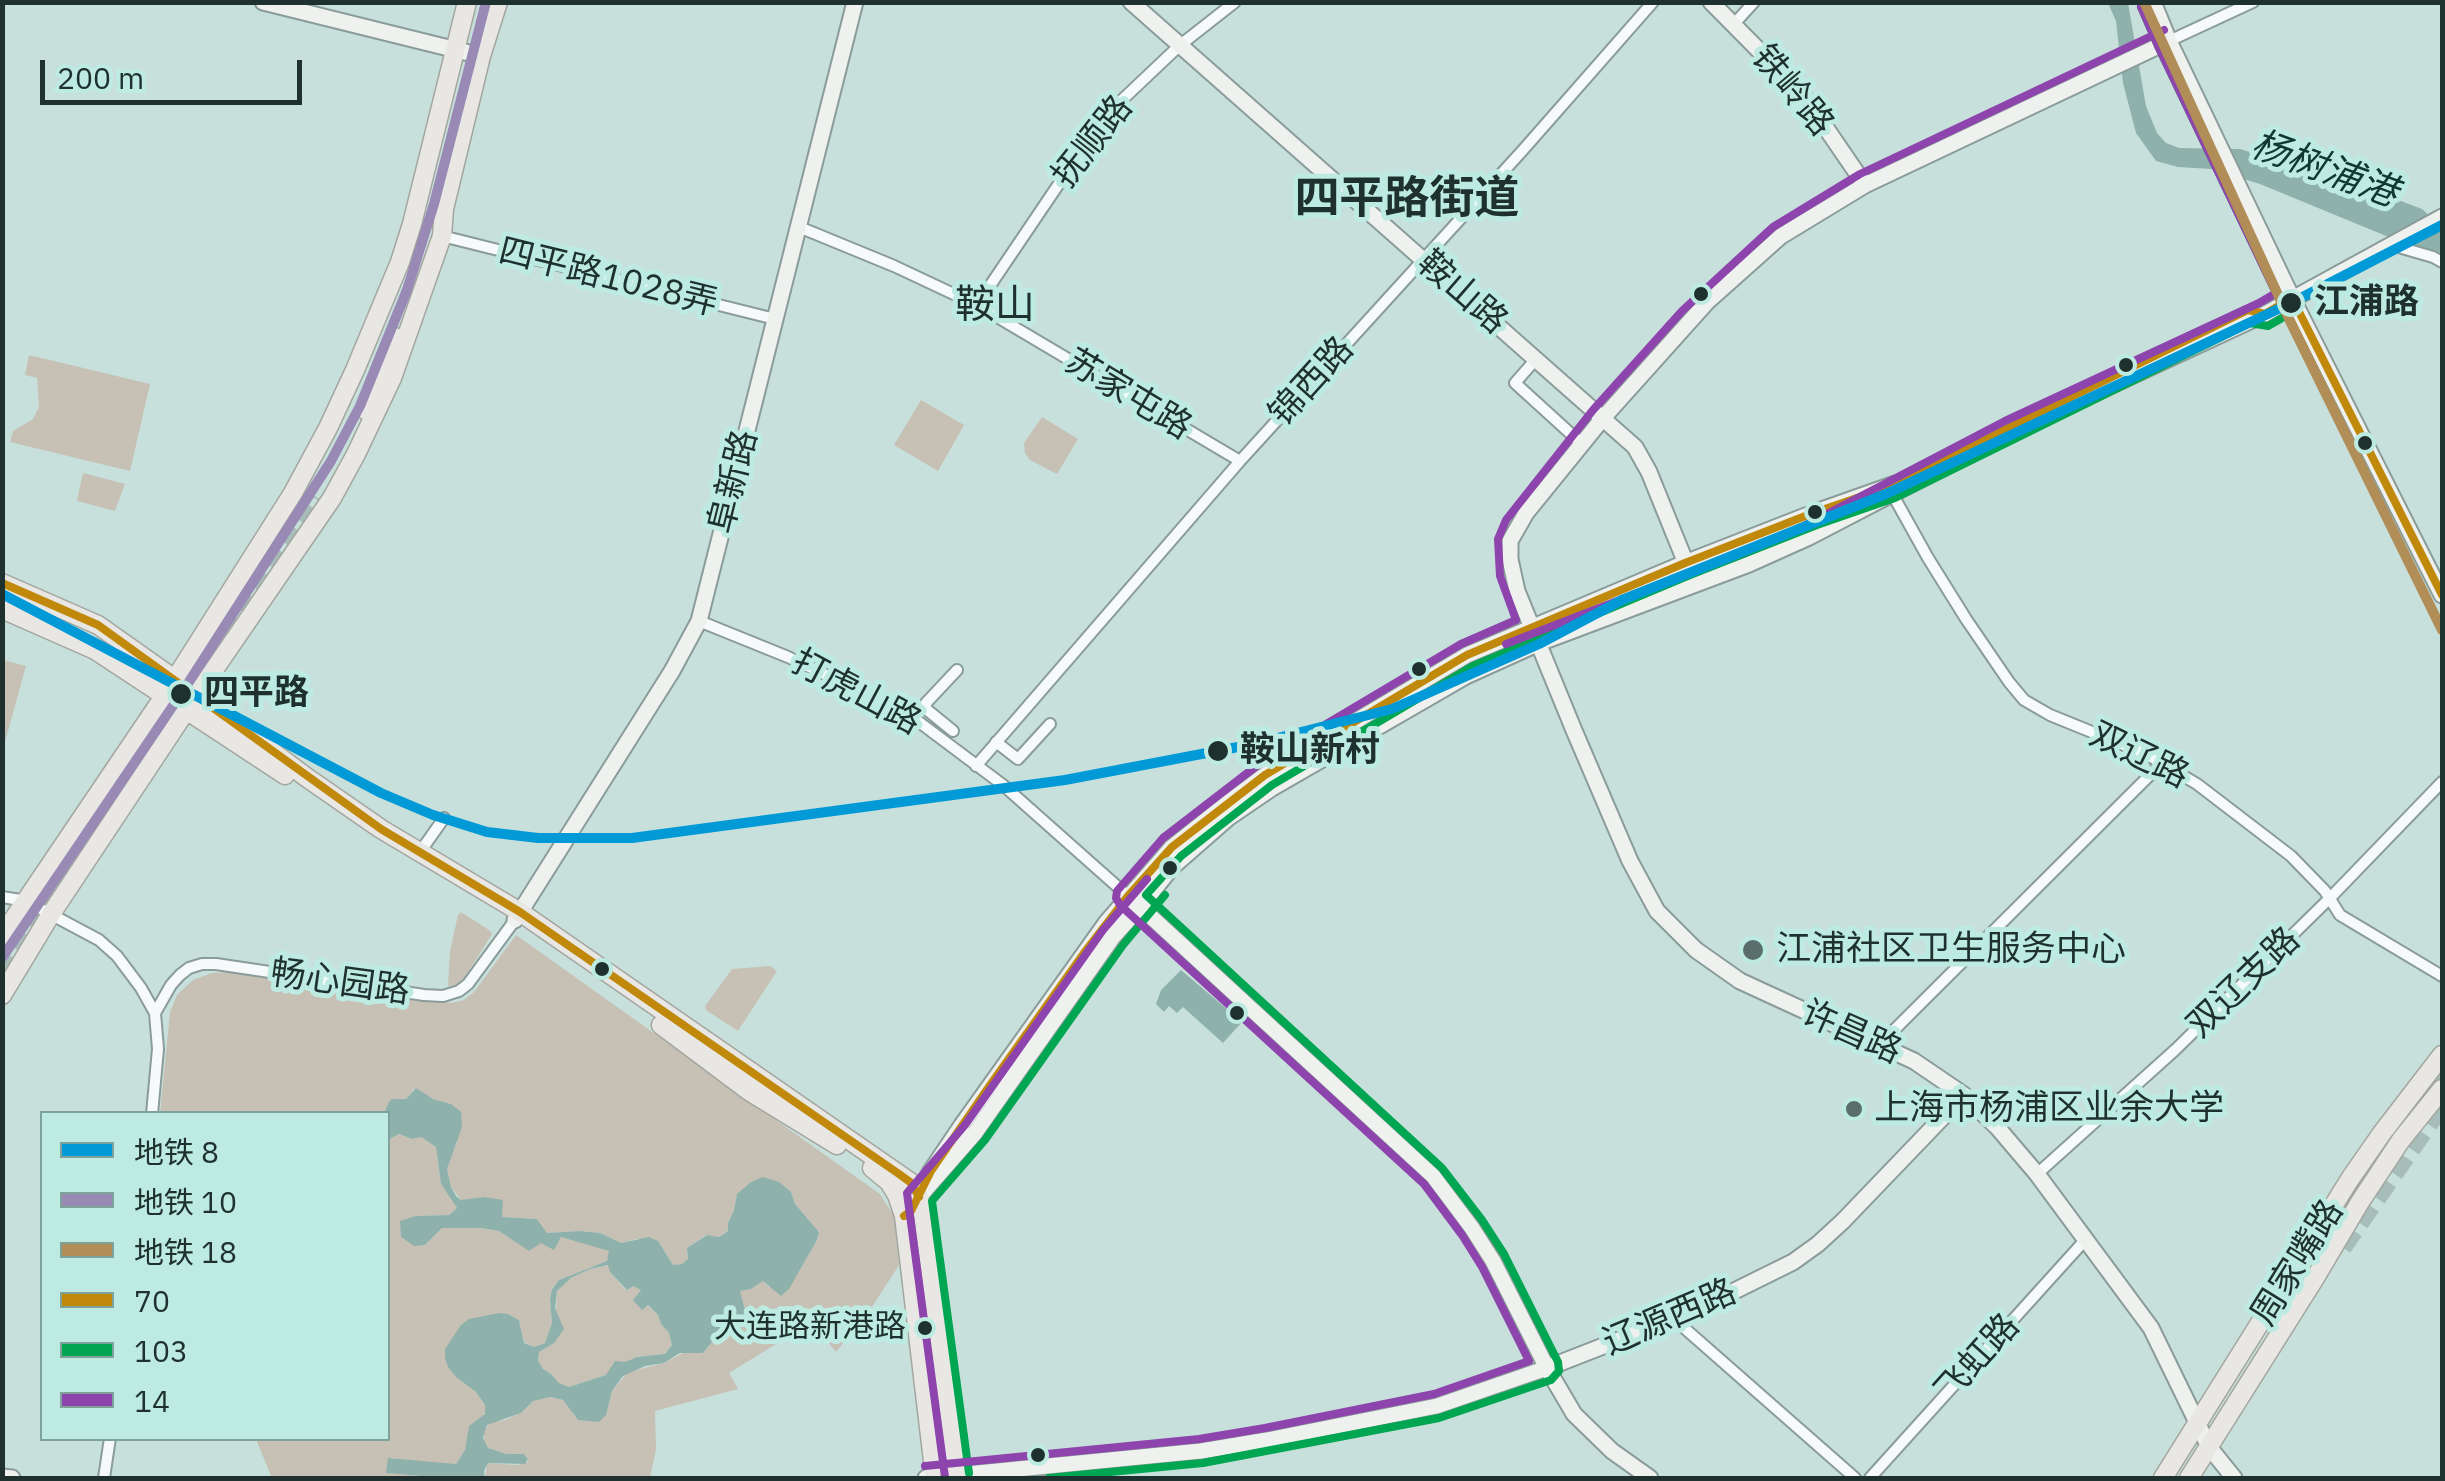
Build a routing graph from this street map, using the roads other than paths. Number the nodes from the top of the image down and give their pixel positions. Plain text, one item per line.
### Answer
1 (263, 2) edge
2 (467, 2) edge
3 (498, 2) edge
4 (855, 2) edge
5 (1131, 2) edge
6 (1235, 2) edge
7 (1653, 2) edge
8 (1711, 2) edge
9 (1754, 2) edge
10 (2153, 2) edge
11 (2252, 2) edge
12 (1734, 24) junction
13 (2169, 41) junction
14 (1179, 46) junction
15 (456, 50) junction
16 (482, 56) junction
17 (1864, 185) junction
18 (444, 209) junction
19 (2442, 217) edge
20 (412, 224) junction
21 (798, 226) junction
22 (442, 236) junction
23 (2396, 243) junction
24 (1424, 259) junction
25 (2442, 262) edge
26 (2292, 298) junction
27 (978, 305) junction
28 (774, 319) junction
29 (1536, 359) junction
30 (1603, 418) junction
31 (1582, 444) junction
32 (1240, 461) junction
33 (1891, 491) junction
34 (273, 524) junction
35 (299, 548) junction
36 (1685, 563) junction
37 (2, 584) edge
38 (1694, 584) junction
39 (2442, 595) edge
40 (2, 609) edge
41 (699, 620) junction
42 (1532, 627) junction
43 (1539, 643) junction
44 (957, 670) dead end
45 (170, 688) junction
46 (192, 702) junction
47 (1050, 724) dead end
48 (954, 732) dead end
49 (996, 742) junction
50 (2162, 763) junction
51 (976, 766) junction
52 (2442, 782) edge
53 (444, 818) dead end
54 (420, 852) junction
55 (2, 897) edge
56 (2330, 898) junction
57 (26, 901) junction
58 (1134, 902) junction
59 (52, 914) junction
60 (518, 916) junction
61 (2, 936) edge
62 (2442, 976) edge
63 (2, 995) edge
64 (155, 1013) junction
65 (1878, 1046) junction
66 (2442, 1054) edge
67 (2442, 1089) edge
68 (1964, 1096) junction
69 (152, 1111) edge
70 (2037, 1174) junction
71 (919, 1197) junction
72 (904, 1216) junction
73 (2086, 1239) junction
74 (1674, 1319) junction
75 (1547, 1368) junction
76 (2197, 1424) junction
77 (110, 1441) edge
78 (2210, 1447) junction
79 (2, 1477) edge
80 (957, 1477) edge
81 (12, 1478) edge
82 (104, 1478) edge
83 (932, 1478) edge
84 (1650, 1478) edge
85 (1854, 1478) edge
86 (1870, 1478) edge
87 (2163, 1478) edge
88 (2188, 1478) edge
89 (2234, 1478) edge

1 - 15 street
2 - 15 main road
3 - 16 main road
4 - 21 street, 阜新路
5 - 14 street, 鞍山路
6 - 14 street, 抚顺路
7 - 24 street, 锦西路
8 - 12 street, 铁岭路
9 - 12 street
10 - 13 street
11 - 13 street
12 - 17 street, 铁岭路
13 - 17 street
13 - 26 street
14 - 24 street, 鞍山路
14 - 27 street, 抚顺路
15 - 16 street
15 - 20 main road
16 - 18 main road
17 - 30 street
18 - 20 main road
18 - 22 main road
19 - 23 street
20 - 34 main road
21 - 27 street, 苏家屯路
21 - 28 street, 阜新路
22 - 28 street, 四平路1028弄
22 - 35 main road
23 - 25 street
23 - 26 street
24 - 29 street, 鞍山路
24 - 32 street, 锦西路
26 - 33 street
26 - 39 street
27 - 32 street, 苏家屯路
28 - 41 street, 阜新路
29 - 30 street, 鞍山路
29 - 31 street
30 - 31 street
30 - 36 street, 鞍山路
31 - 42 street, 许昌路
32 - 49 street, 锦西路
33 - 36 street
33 - 38 street
33 - 50 street, 双辽路
34 - 35 main road
34 - 45 main road
35 - 46 main road
36 - 38 street, 鞍山路
36 - 42 street
37 - 45 main road
38 - 43 street
40 - 45 main road
41 - 51 street, 打虎山路
41 - 60 street, 阜新路
42 - 43 street, 许昌路
42 - 58 street
43 - 58 street
43 - 65 street, 许昌路
44 - 48 street
45 - 46 main road
45 - 57 main road
46 - 54 main road
46 - 59 main road
46 - 60 main road
47 - 49 street
49 - 51 street, 锦西路
50 - 56 street, 双辽路
50 - 65 street
51 - 58 street, 打虎山路
52 - 56 street, 双辽支路
53 - 54 street
54 - 60 main road
55 - 57 street
56 - 62 street, 双辽路
56 - 70 street, 双辽支路
57 - 59 street
57 - 61 main road
58 - 71 street
58 - 75 street, 打虎山路
59 - 63 main road
59 - 64 street
60 - 64 street, 畅心园路
60 - 71 main road
60 - 72 main road
64 - 69 street
65 - 68 street, 许昌路
66 - 76 main road, 周家嘴路
67 - 78 main road, 周家嘴路
68 - 70 street, 许昌路
68 - 74 street, 辽源西路
70 - 73 street, 许昌路
71 - 72 street
71 - 80 main road
72 - 83 main road
73 - 76 street, 许昌路
73 - 86 street, 飞虹路
74 - 75 street, 辽源西路
74 - 85 street
75 - 80 street, 辽源西路
75 - 84 street, 打虎山路
76 - 78 street, 许昌路
76 - 87 main road, 周家嘴路
77 - 82 street
78 - 88 main road, 周家嘴路
78 - 89 street, 许昌路
79 - 81 street
80 - 83 street, 辽源西路

